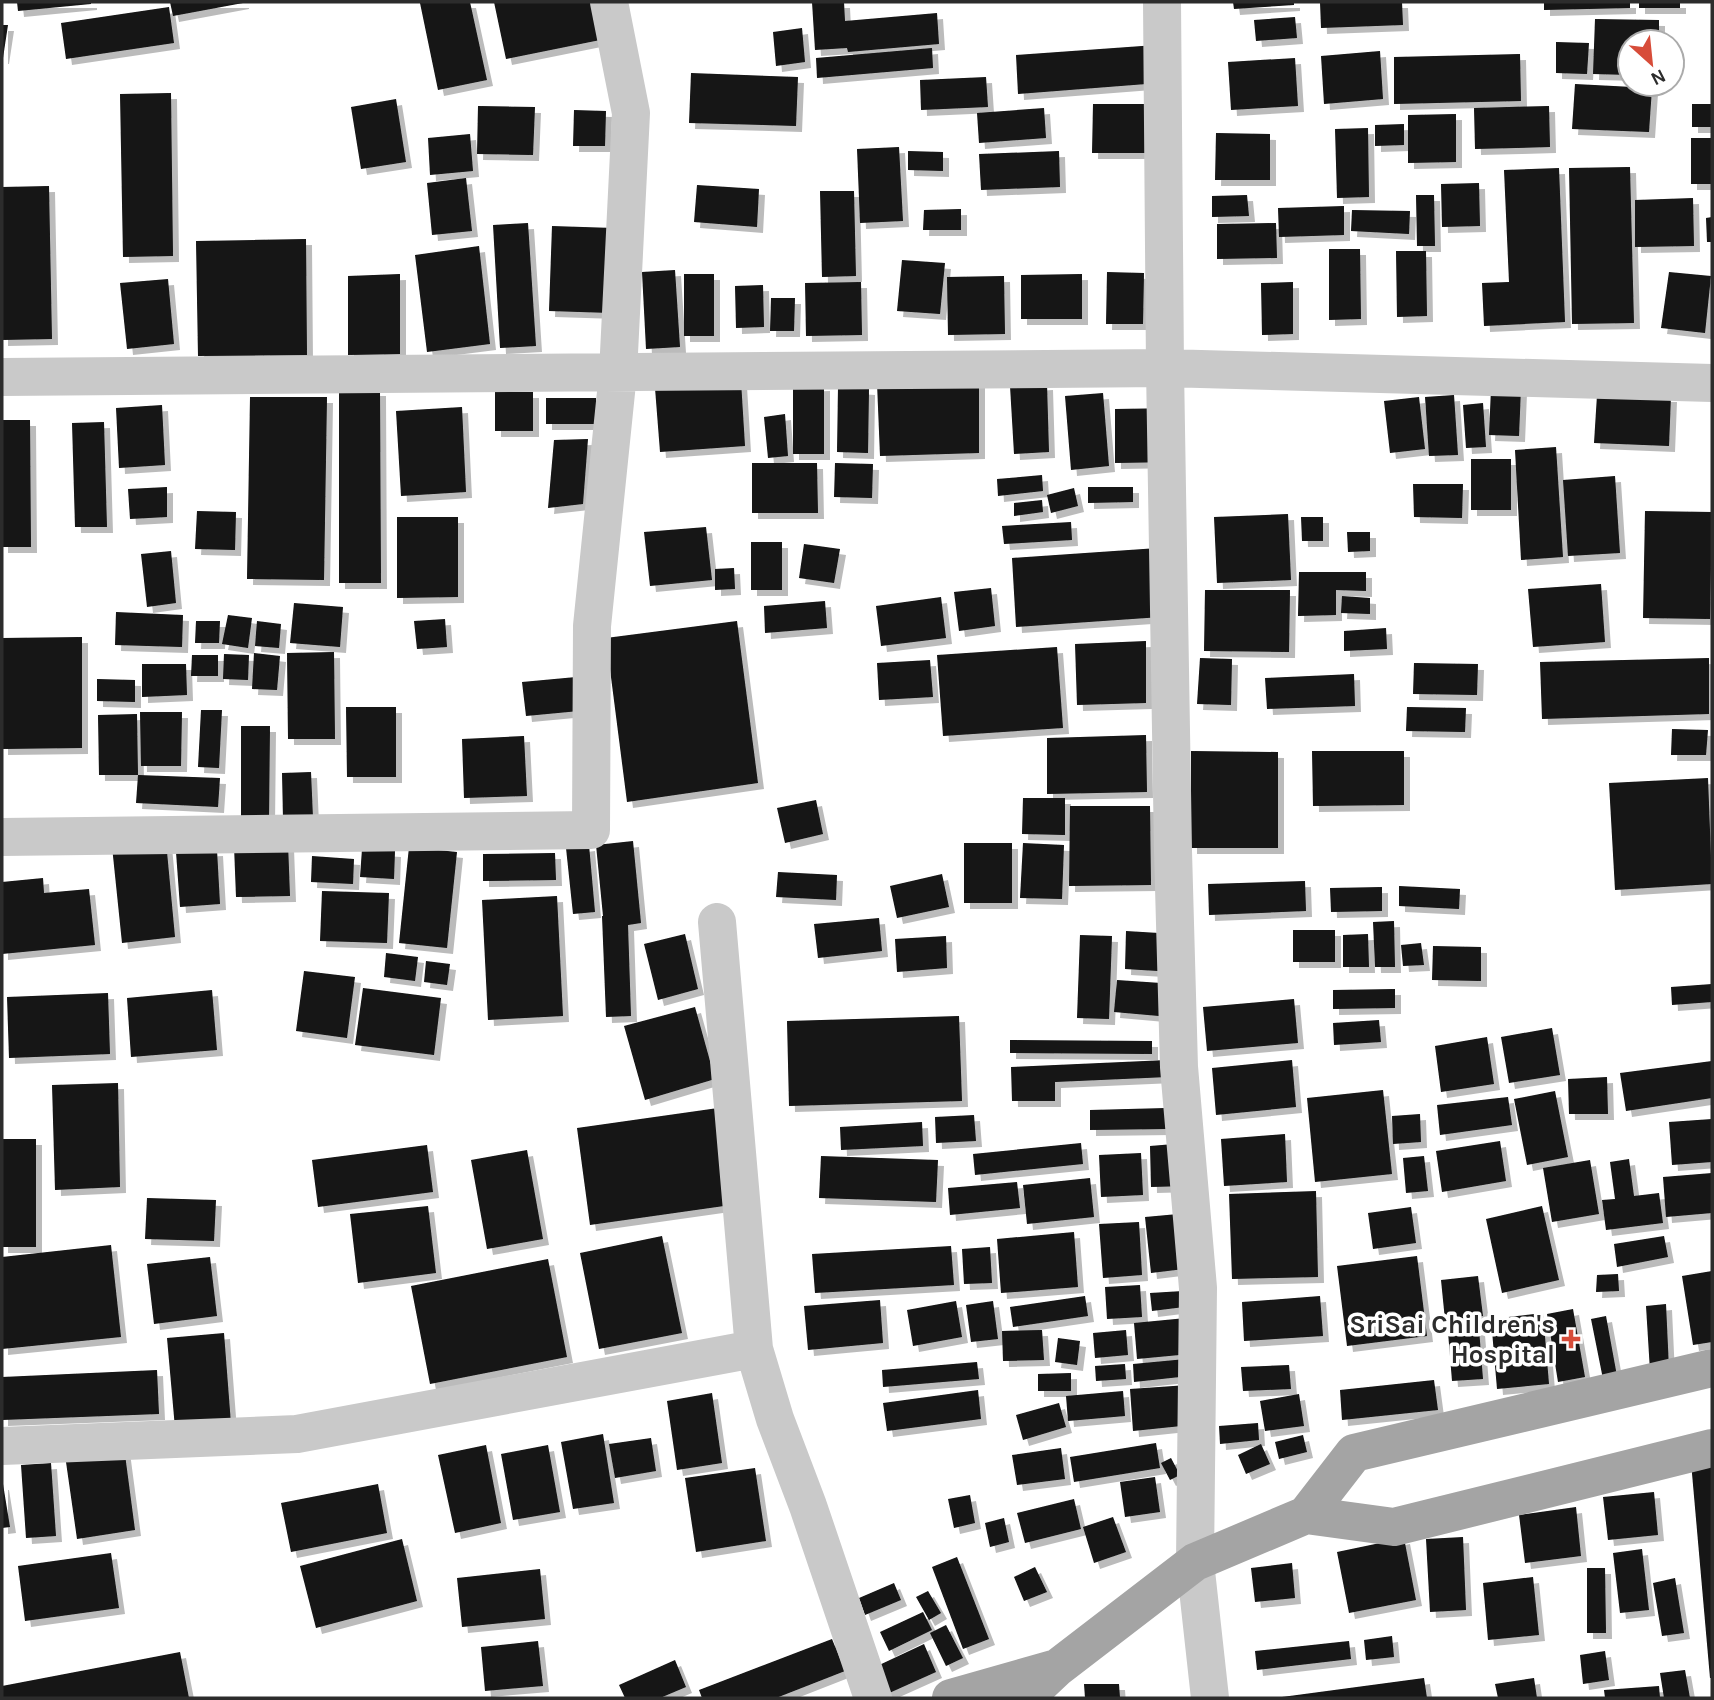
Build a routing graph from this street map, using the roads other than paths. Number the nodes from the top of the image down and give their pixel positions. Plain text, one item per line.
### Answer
1 (609, 2) edge
2 (1162, 2) edge
3 (1165, 368) junction
4 (618, 373) junction
5 (2, 377) edge
6 (1712, 383) edge
7 (2, 837) edge
8 (717, 922) dead end
9 (754, 1349) junction
10 (1712, 1368) edge
11 (2, 1446) edge
12 (1712, 1448) edge
13 (1306, 1515) junction
14 (1195, 1562) junction
15 (1057, 1668) junction
16 (873, 1698) edge
17 (951, 1698) edge
18 (1025, 1698) edge
19 (1210, 1698) edge

1 - 4 street
2 - 3 street
3 - 4 street
3 - 6 street
3 - 14 street
4 - 5 street
4 - 7 street
8 - 9 street
9 - 11 street
9 - 16 street
10 - 13 main road
12 - 13 main road
13 - 14 main road
14 - 15 main road
14 - 19 street
15 - 17 main road
15 - 18 main road

